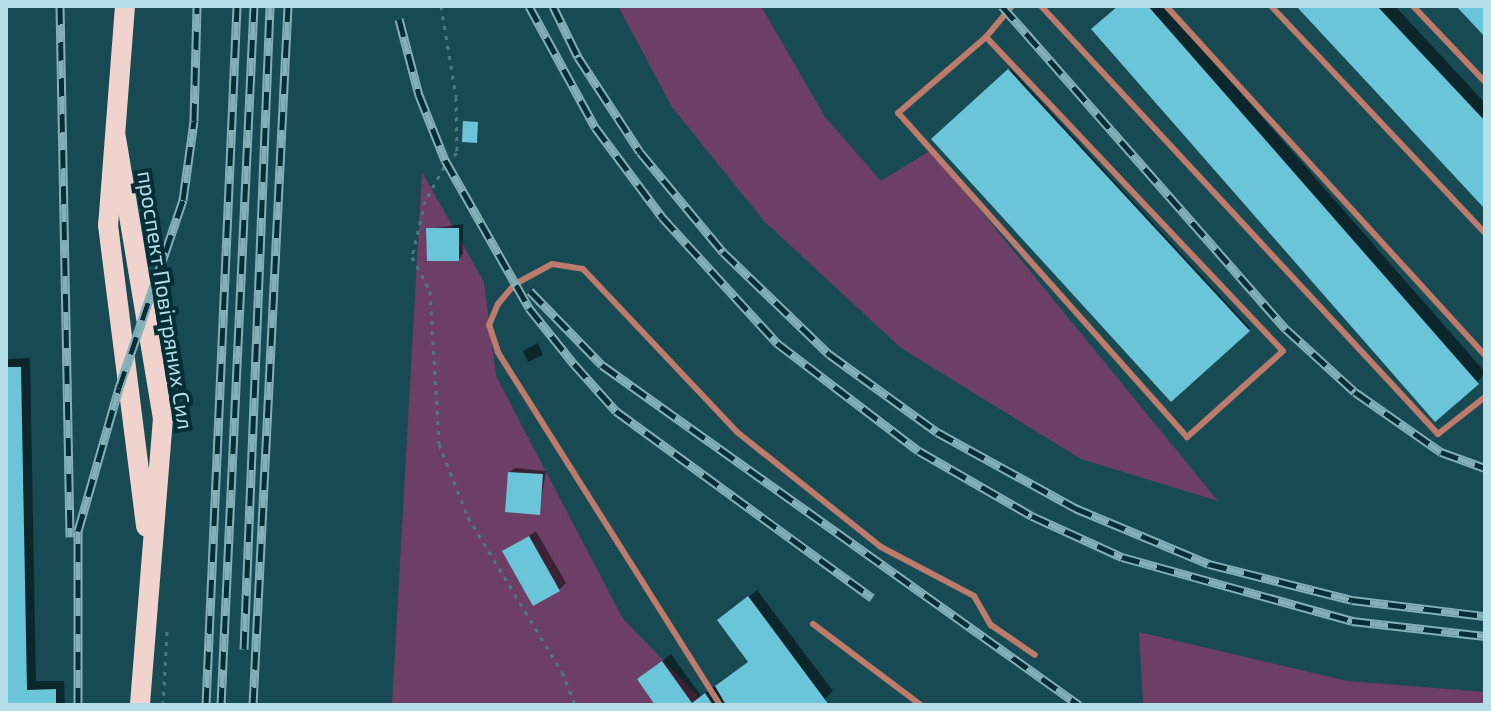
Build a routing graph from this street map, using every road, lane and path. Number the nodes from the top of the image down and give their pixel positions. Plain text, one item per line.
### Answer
1 (125, 6) edge
2 (441, 6) edge
3 (1012, 6) edge
4 (1041, 6) edge
5 (1166, 6) edge
6 (1271, 6) edge
7 (1413, 6) edge
8 (986, 37) junction
9 (1485, 82) edge
10 (1485, 233) edge
11 (1485, 355) edge
12 (1485, 397) edge
13 (813, 624) dead end
14 (1035, 655) dead end
15 (140, 705) edge
16 (575, 705) edge
17 (720, 705) edge
18 (921, 705) edge

1 - 15 main road, проспект Повітряних Сил
2 - 16 path
3 - 8 lane
4 - 12 lane
5 - 11 lane
6 - 10 lane
7 - 9 lane
8 - 8 lane
13 - 18 lane
14 - 17 lane

